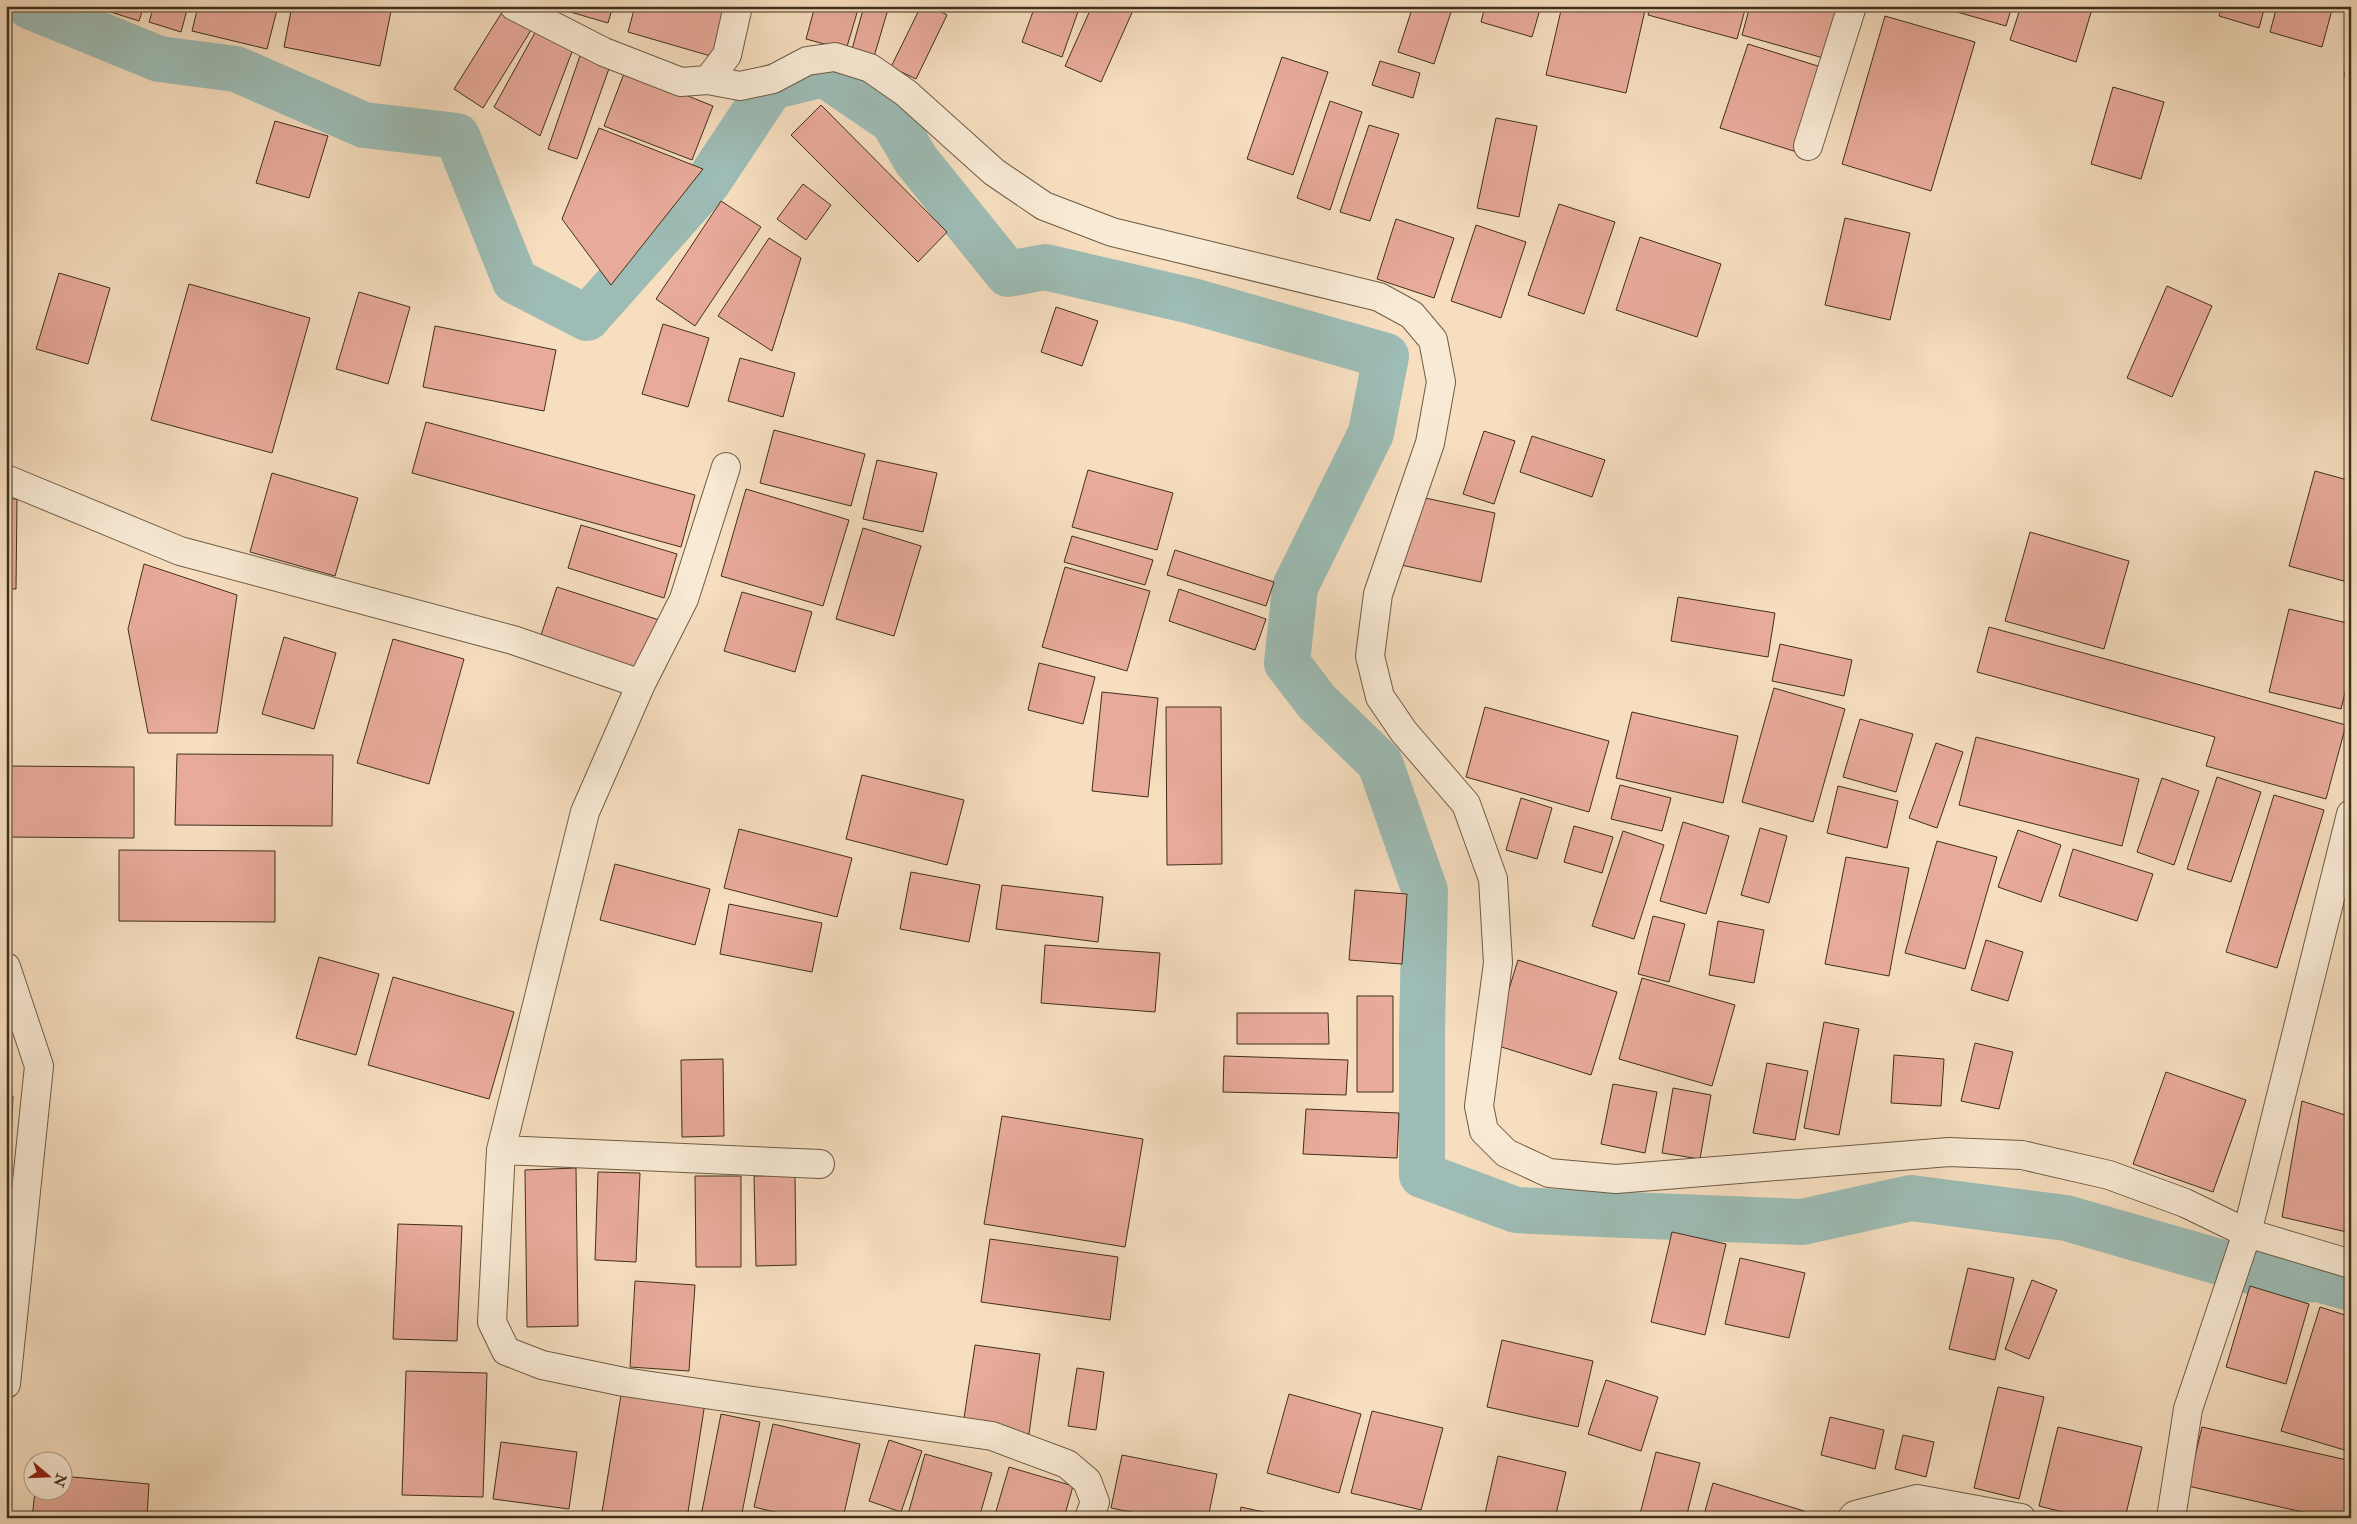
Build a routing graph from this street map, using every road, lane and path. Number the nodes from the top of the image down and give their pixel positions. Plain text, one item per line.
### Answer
1 (514, 6) edge
2 (738, 6) edge
3 (1852, 6) edge
4 (708, 80) junction
5 (1808, 146) dead end
6 (726, 467) dead end
7 (6, 479) edge
8 (641, 684) junction
9 (2351, 814) edge
10 (2347, 847) edge
11 (6, 967) edge
12 (501, 1150) junction
13 (820, 1164) dead end
14 (2247, 1232) junction
15 (2351, 1264) edge
16 (6, 1384) edge
17 (1089, 1518) edge
18 (1852, 1518) edge
19 (2021, 1518) edge
20 (2171, 1518) edge

1 - 4 street
2 - 4 street
3 - 5 street
4 - 14 street
6 - 8 street
7 - 8 street
8 - 12 street
9 - 10 street
10 - 14 street
11 - 16 street
12 - 13 street
12 - 17 street
14 - 15 street
14 - 20 street
18 - 19 street

